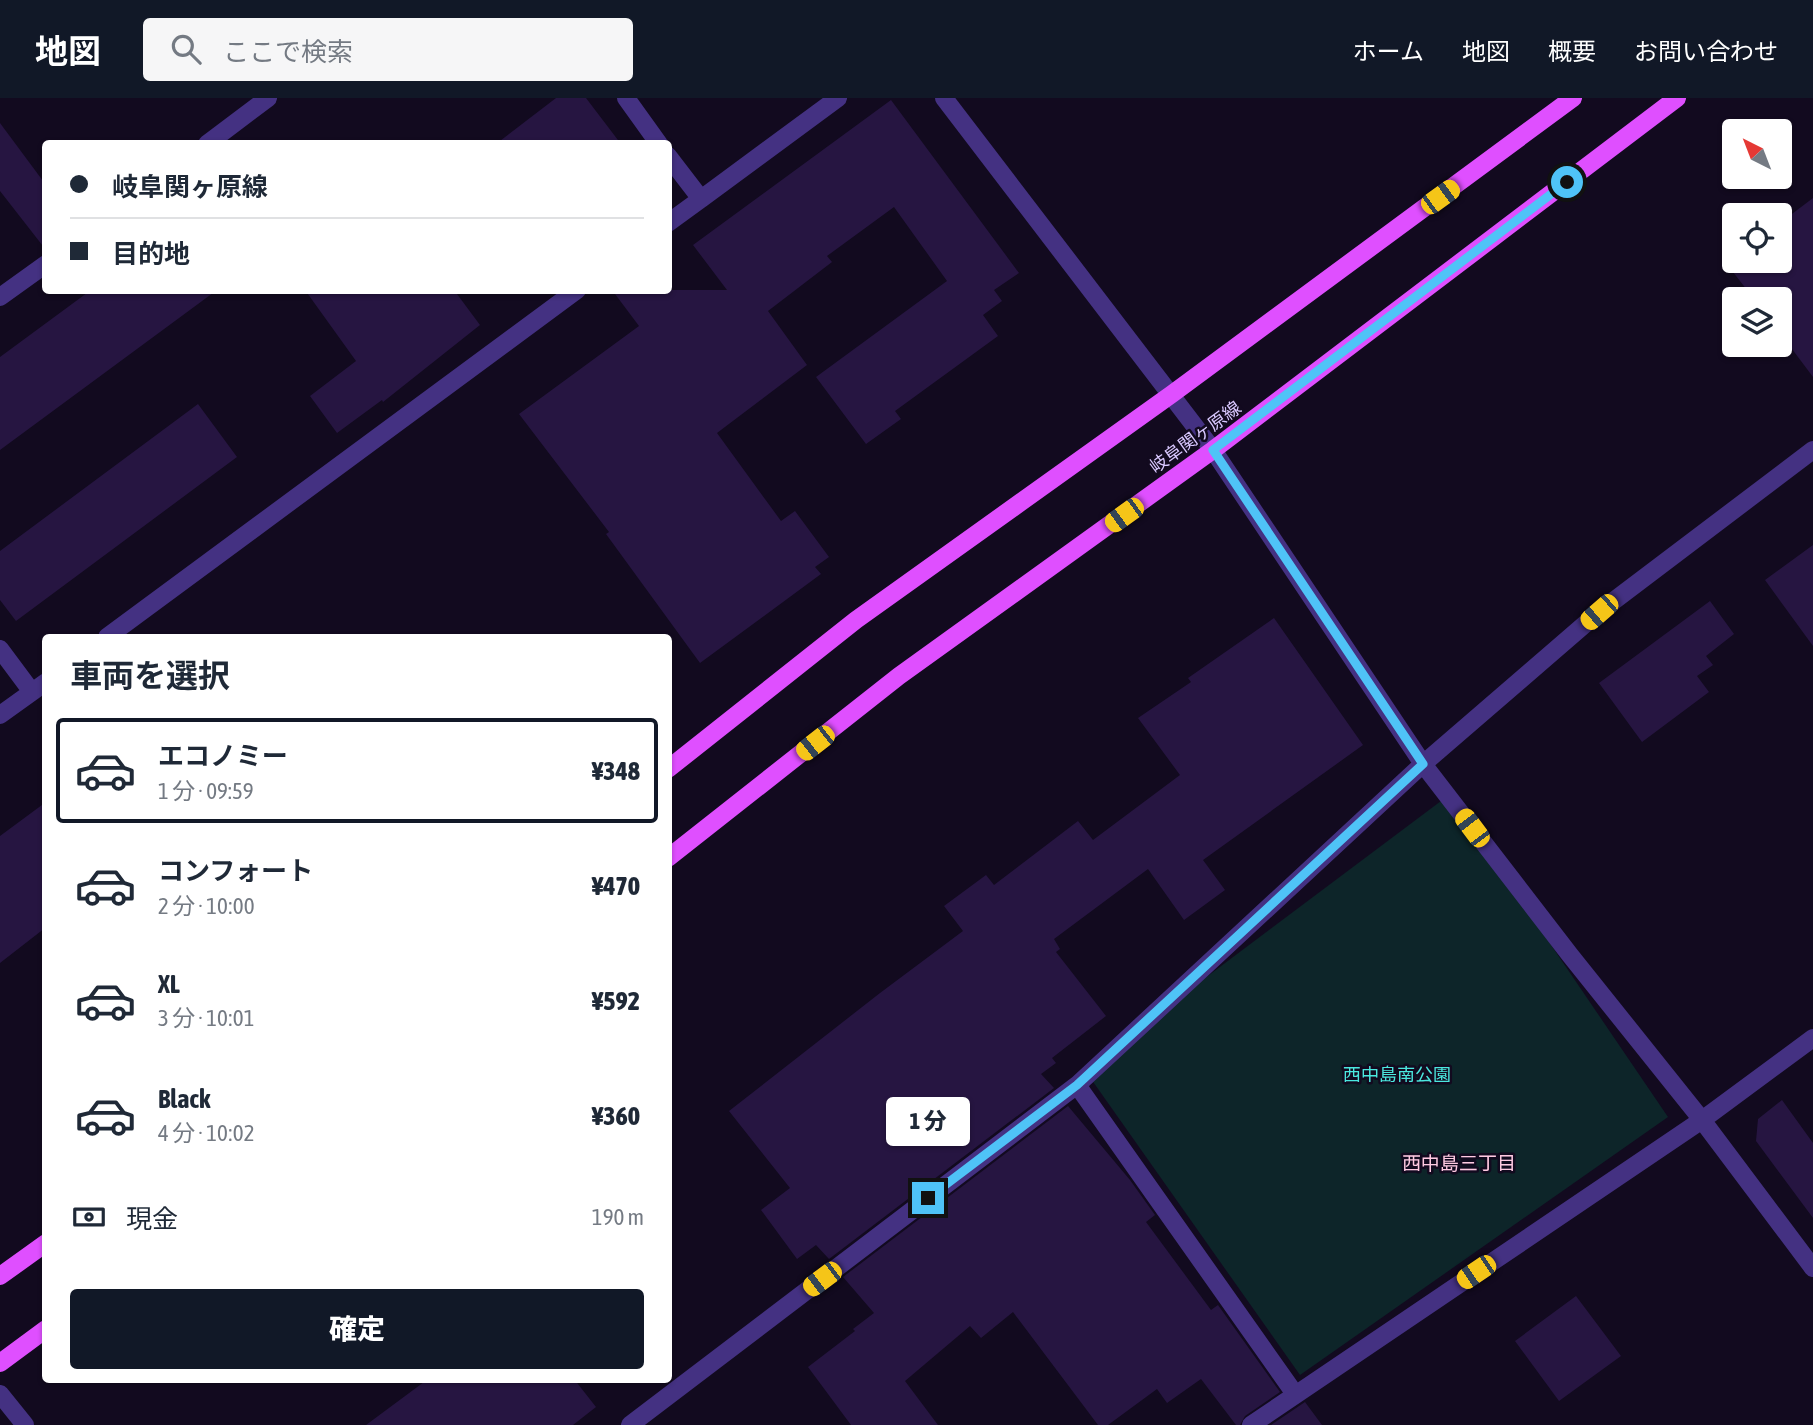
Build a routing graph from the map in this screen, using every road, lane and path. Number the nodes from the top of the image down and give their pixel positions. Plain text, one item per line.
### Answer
1 (268, 98) edge
2 (625, 98) edge
3 (838, 98) edge
4 (944, 98) edge
5 (1573, 98) edge
6 (1677, 98) edge
7 (212, 140) edge
8 (656, 140) edge
9 (672, 161) edge
10 (701, 200) junction
11 (672, 220) edge
12 (42, 267) edge
13 (572, 294) edge
14 (0, 298) edge
15 (1172, 394) junction
16 (1213, 450) junction
17 (1813, 450) edge
18 (111, 634) edge
19 (0, 649) edge
20 (39, 687) edge
21 (0, 715) edge
22 (1423, 764) junction
23 (672, 766) edge
24 (672, 855) edge
25 (1813, 1038) edge
26 (1077, 1085) junction
27 (1702, 1120) junction
28 (42, 1246) edge
29 (1813, 1268) edge
30 (0, 1276) edge
31 (42, 1332) edge
32 (0, 1363) edge
33 (0, 1394) edge
34 (1295, 1394) junction
35 (25, 1425) edge
36 (631, 1425) edge
37 (1251, 1425) edge

1 - 7 street
2 - 8 street
3 - 10 street
4 - 15 street
5 - 15 main road
6 - 16 main road, 岐阜関ヶ原線
9 - 10 street
10 - 11 street
12 - 14 street
13 - 18 street
15 - 16 street
15 - 23 main road
16 - 22 street
16 - 24 main road, 岐阜関ヶ原線
17 - 22 street
19 - 20 street
20 - 21 street
22 - 26 street
22 - 27 street
25 - 27 street
26 - 34 street
26 - 36 street
27 - 29 street
27 - 34 street
28 - 30 main road
31 - 32 main road
33 - 35 street
34 - 37 street

